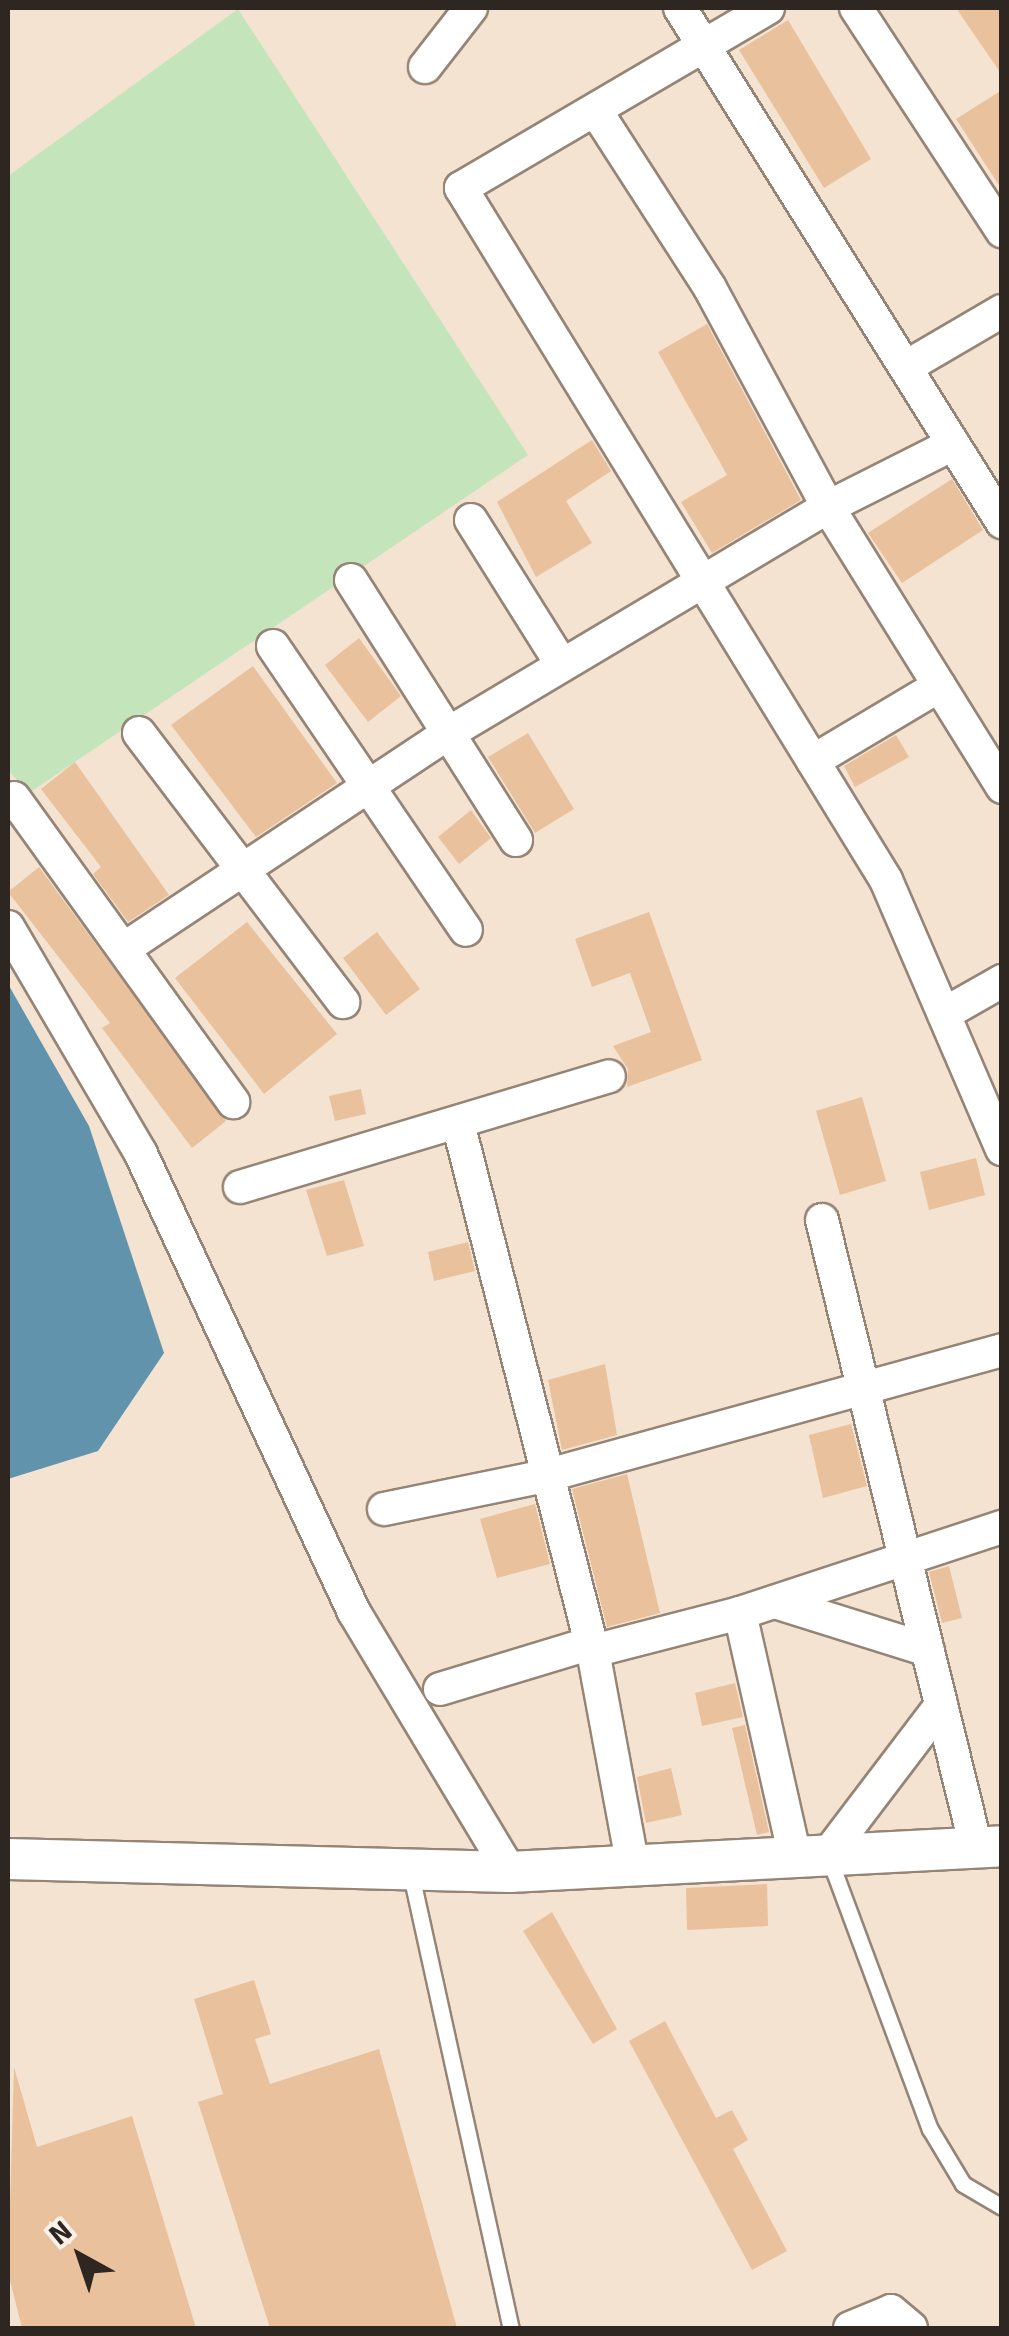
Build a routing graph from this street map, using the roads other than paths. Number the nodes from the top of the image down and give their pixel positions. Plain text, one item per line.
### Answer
1 (471, 8) edge
2 (680, 8) edge
3 (768, 8) edge
4 (856, 8) edge
5 (709, 47) junction
6 (425, 67) dead end
7 (596, 111) junction
8 (1002, 231) edge
9 (1002, 311) edge
10 (906, 367) junction
11 (953, 444) junction
12 (828, 506) junction
13 (1001, 518) edge
14 (471, 520) dead end
15 (351, 580) dead end
16 (703, 584) junction
17 (273, 646) dead end
18 (562, 665) junction
19 (939, 686) junction
20 (139, 734) dead end
21 (447, 734) junction
22 (813, 761) junction
23 (368, 786) junction
24 (1002, 787) edge
25 (14, 798) dead end
26 (516, 840) dead end
27 (242, 870) junction
28 (8, 927) edge
29 (466, 930) dead end
30 (125, 948) junction
31 (1002, 980) edge
32 (344, 1002) dead end
33 (944, 1014) junction
34 (609, 1076) dead end
35 (233, 1102) dead end
36 (458, 1122) junction
37 (1002, 1149) edge
38 (240, 1187) dead end
39 (822, 1220) dead end
40 (1002, 1350) edge
41 (865, 1387) junction
42 (545, 1476) junction
43 (384, 1509) dead end
44 (1002, 1526) edge
45 (906, 1559) junction
46 (774, 1602) junction
47 (740, 1613) junction
48 (592, 1647) junction
49 (928, 1650) junction
50 (440, 1689) dead end
51 (941, 1705) junction
52 (989, 1846) edge
53 (811, 1853) junction
54 (8, 1860) edge
55 (409, 1866) junction
56 (633, 1867) junction
57 (510, 1872) junction
58 (1002, 2207) edge
59 (511, 2328) edge
60 (850, 2328) edge
61 (911, 2328) edge

1 - 6 street
2 - 5 street
3 - 5 street
4 - 8 street
5 - 7 street
5 - 10 street
7 - 12 street
7 - 16 street
9 - 10 street
10 - 11 street
11 - 12 street
11 - 13 street
12 - 16 street
12 - 19 street
14 - 18 street
15 - 21 street
16 - 18 street
16 - 22 street
17 - 23 street
18 - 21 street
19 - 22 street
19 - 24 street
20 - 27 street
21 - 23 street
21 - 26 street
22 - 33 street
23 - 27 street
23 - 29 street
25 - 30 street
27 - 30 street
27 - 32 street
28 - 57 street
30 - 35 street
31 - 33 street
33 - 37 street
34 - 36 street
36 - 38 street
36 - 42 street
39 - 41 street
40 - 41 street
41 - 42 street
41 - 45 street
42 - 43 street
42 - 48 street
44 - 45 street
45 - 46 street
45 - 49 street
46 - 47 street
46 - 49 street
47 - 48 street
47 - 53 street
48 - 50 street
48 - 56 street
49 - 51 street
51 - 52 street
51 - 53 street
52 - 53 street
53 - 56 street
53 - 58 lane
54 - 55 street
55 - 57 street
55 - 59 lane
56 - 57 street
60 - 61 street

